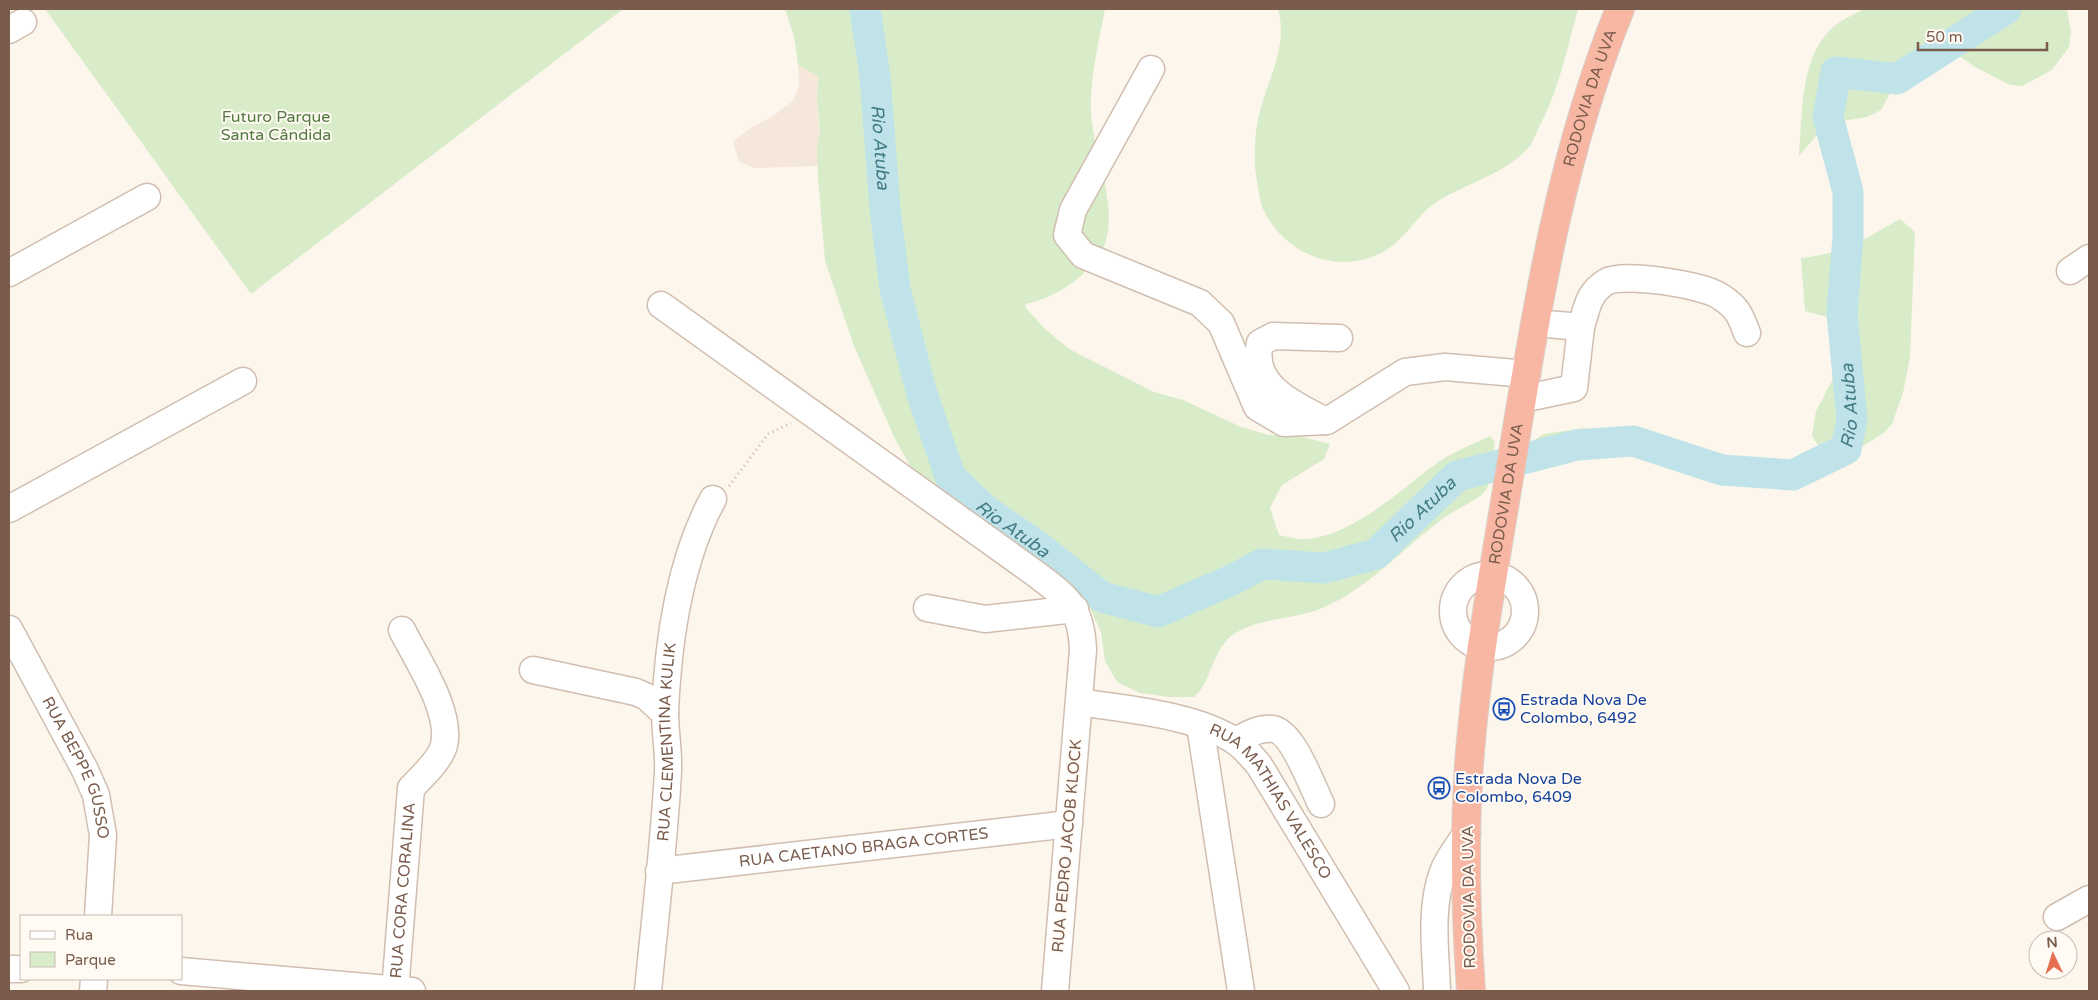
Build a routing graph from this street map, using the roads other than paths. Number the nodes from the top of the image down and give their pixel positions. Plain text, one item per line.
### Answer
1 (1620, 9) edge
2 (1150, 69) dead end
3 (147, 197) dead end
4 (9, 273) edge
5 (661, 305) dead end
6 (1535, 323) junction
7 (1581, 327) junction
8 (1748, 333) dead end
9 (1339, 338) dead end
10 (243, 381) dead end
11 (1524, 387) junction
12 (1327, 421) junction
13 (713, 499) road end
14 (9, 509) edge
15 (1493, 574) junction
16 (927, 608) dead end
17 (1075, 609) junction
18 (402, 630) dead end
19 (12, 643) edge
20 (1482, 646) junction
21 (533, 670) dead end
22 (1080, 702) junction
23 (665, 714) junction
24 (1200, 725) junction
25 (1236, 741) junction
26 (1321, 804) dead end
27 (1069, 824) junction
28 (1467, 833) junction
29 (659, 871) junction
30 (2086, 905) edge
31 (98, 915) edge
32 (2057, 917) dead end
33 (182, 971) edge
34 (401, 991) edge
35 (648, 991) edge
36 (1055, 991) edge
37 (1241, 991) edge
38 (1396, 991) edge
39 (1437, 991) edge
40 (1471, 991) edge

1 - 6 highway, RODOVIA DA UVA
2 - 12 street
3 - 4 street
5 - 17 street
6 - 7 street
6 - 11 highway, RODOVIA DA UVA
7 - 8 street
7 - 11 street
9 - 12 street
10 - 14 street
11 - 12 street
11 - 15 highway, RODOVIA DA UVA
13 - 23 street, RUA CLEMENTINA KULIK
15 - 20 highway, RODOVIA DA UVA
15 - 20 street
15 - 20 street
16 - 17 street
17 - 22 street, RUA PEDRO JACOB KLOCK
18 - 34 street, RUA CORA CORALINA
19 - 31 street, RUA BEPPE GUSSO
20 - 28 highway, RODOVIA DA UVA
21 - 23 street
22 - 24 street, RUA MATHIAS VALESCO
22 - 27 street, RUA PEDRO JACOB KLOCK
23 - 29 street, RUA CLEMENTINA KULIK
24 - 25 street, RUA MATHIAS VALESCO
24 - 37 street
25 - 26 street
25 - 38 street, RUA MATHIAS VALESCO
27 - 29 street, RUA CAETANO BRAGA CORTES
27 - 36 street, RUA PEDRO JACOB KLOCK
28 - 39 street
28 - 40 highway, RODOVIA DA UVA
29 - 35 street, RUA CLEMENTINA KULIK
30 - 32 street
33 - 34 street

